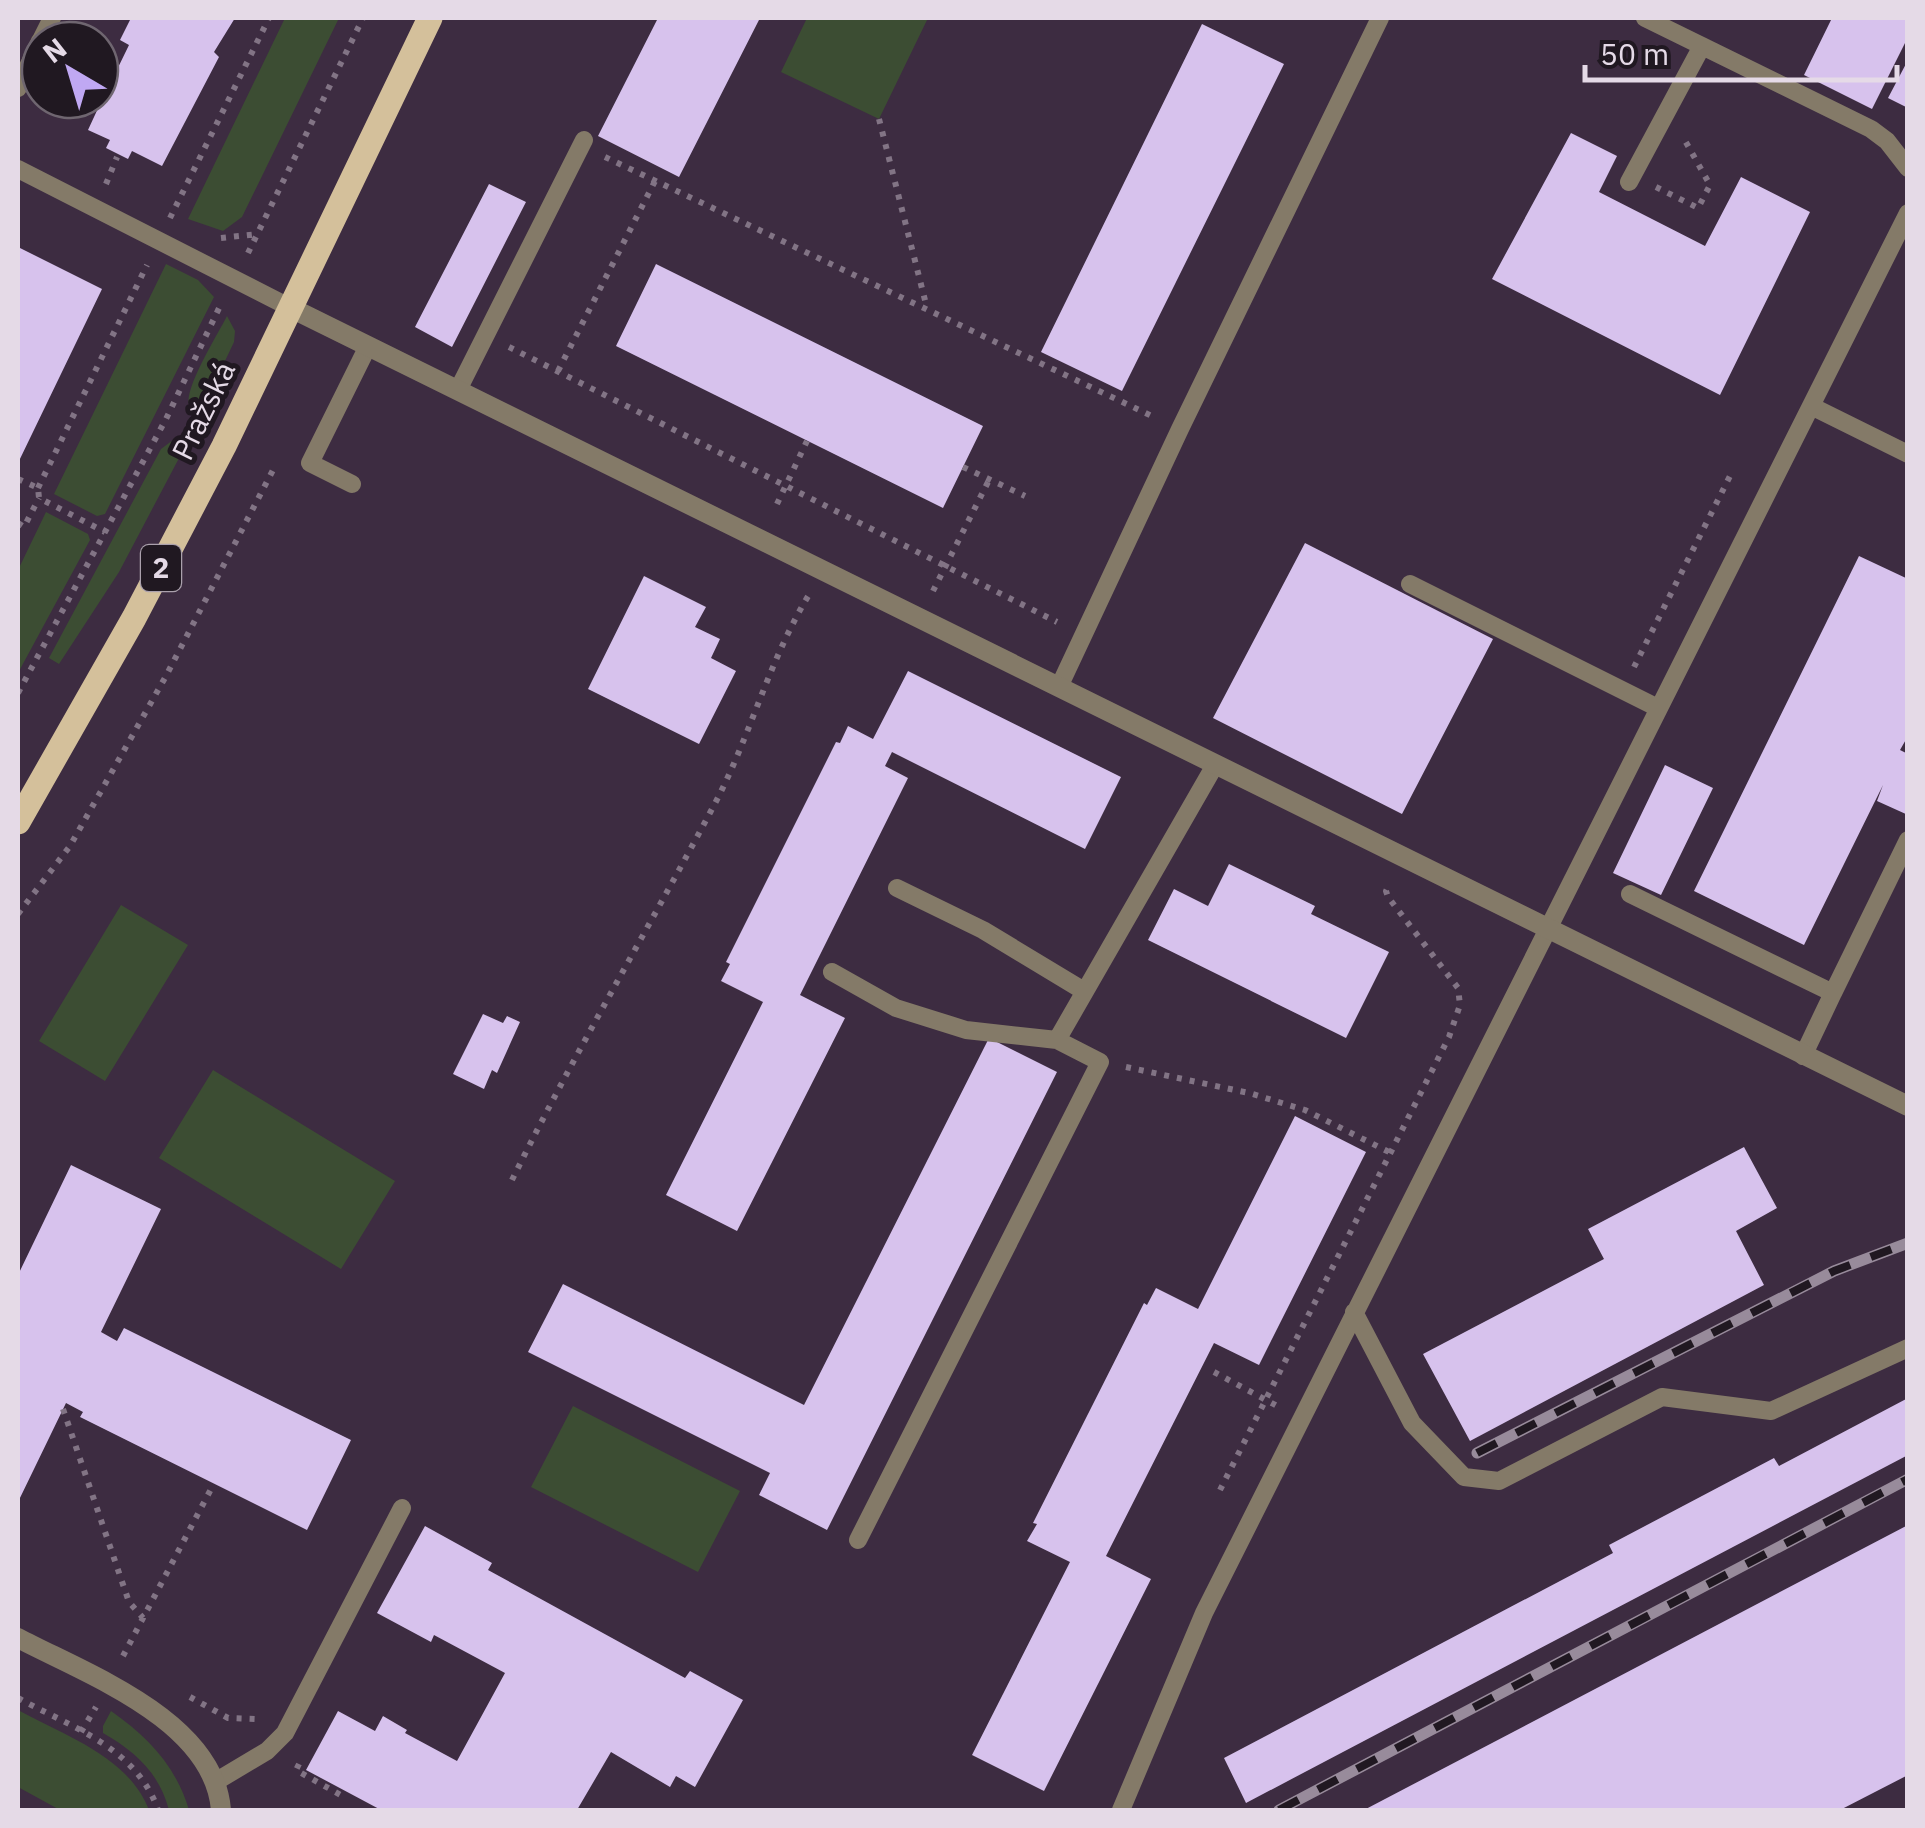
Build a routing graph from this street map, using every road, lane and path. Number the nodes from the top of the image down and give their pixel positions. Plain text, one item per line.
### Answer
1 (269, 18) edge
2 (362, 18) edge
3 (430, 18) edge
4 (1380, 18) edge
5 (1645, 18) edge
6 (1702, 46) junction
7 (878, 119) dead end
8 (1678, 130) dead end
9 (582, 143) joint
10 (1908, 168) edge
11 (18, 169) edge
12 (1631, 178) joint
13 (655, 180) junction
14 (1908, 213) edge
15 (159, 240) junction
16 (252, 246) dead end
17 (220, 306) dead end
18 (289, 307) junction
19 (928, 310) junction
20 (486, 335) junction
21 (368, 346) junction
22 (558, 371) junction
23 (458, 390) junction
24 (1811, 406) junction
25 (1180, 429) junction
26 (807, 440) dead end
27 (1908, 454) edge
28 (963, 467) dead end
29 (273, 470) dead end
30 (1730, 476) dead end
31 (18, 478) edge
32 (989, 480) junction
33 (352, 484) dead end
34 (786, 486) junction
35 (38, 493) junction
36 (1025, 496) dead end
37 (778, 504) dead end
38 (18, 523) edge
39 (105, 532) junction
40 (946, 566) junction
41 (823, 571) junction
42 (1410, 584) dead end
43 (920, 619) junction
44 (1083, 635) junction
45 (1058, 687) junction
46 (1622, 691) junction
47 (18, 692) edge
48 (1658, 708) junction
49 (1215, 765) junction
50 (18, 822) edge
51 (1908, 840) edge
52 (1404, 858) junction
53 (897, 888) dead end
54 (1630, 894) dead end
55 (18, 914) edge
56 (1546, 928) junction
57 (832, 972) dead end
58 (1084, 991) junction
59 (1834, 993) junction
60 (1057, 1040) junction
61 (1803, 1056) junction
62 (1100, 1062) junction
63 (1908, 1106) edge
64 (1391, 1153) junction
65 (512, 1180) dead end
66 (1354, 1312) junction
67 (1908, 1348) edge
68 (1214, 1372) dead end
69 (1266, 1400) junction
70 (63, 1410) dead end
71 (1301, 1418) junction
72 (211, 1489) dead end
73 (1220, 1490) dead end
74 (402, 1508) dead end
75 (858, 1540) dead end
76 (143, 1618) junction
77 (18, 1638) edge
78 (137, 1668) dead end
79 (108, 1686) junction
80 (182, 1693) dead end
81 (18, 1698) edge
82 (261, 1717) dead end
83 (82, 1732) junction
84 (305, 1753) dead end
85 (215, 1782) junction
86 (346, 1798) dead end
87 (158, 1810) edge
88 (221, 1810) edge
89 (1121, 1810) edge

1 - 15 path
2 - 16 path
3 - 18 main road, Pražská / 2
4 - 25 lane
5 - 6 lane
6 - 10 lane
6 - 12 lane
7 - 19 path
8 - 12 path
9 - 13 path
9 - 20 lane
11 - 15 lane
13 - 19 path
13 - 22 path
14 - 24 lane
15 - 18 lane
15 - 35 path
17 - 39 path
18 - 21 street
18 - 50 main road, Pražská / 2
19 - 25 path
20 - 22 path
20 - 23 lane
21 - 23 street
21 - 33 lane
22 - 34 path
23 - 41 street
24 - 27 lane
24 - 48 lane
25 - 44 lane
26 - 34 path
28 - 32 path
29 - 55 path
30 - 46 path
31 - 35 path
32 - 36 path
32 - 40 path
34 - 37 path
34 - 40 path
35 - 38 path
35 - 39 path
39 - 47 path
40 - 43 path
40 - 44 path
41 - 43 street
41 - 65 path
42 - 46 lane
43 - 45 street
44 - 45 lane
45 - 49 street
46 - 48 lane
48 - 56 lane
49 - 52 street
49 - 58 lane
51 - 59 lane
52 - 56 street
52 - 64 path
53 - 58 lane
54 - 59 lane
56 - 61 street
56 - 66 lane
57 - 60 lane
58 - 60 lane
59 - 61 lane
60 - 62 lane
61 - 63 street
62 - 64 path
62 - 75 lane
64 - 69 path
66 - 67 lane
66 - 71 lane
68 - 69 path
69 - 71 path
69 - 73 path
70 - 76 path
71 - 89 lane
72 - 76 path
74 - 85 lane
76 - 78 path
77 - 79 street
79 - 83 path
79 - 85 street
80 - 82 path
81 - 83 path
83 - 87 path
84 - 86 path
85 - 88 street

